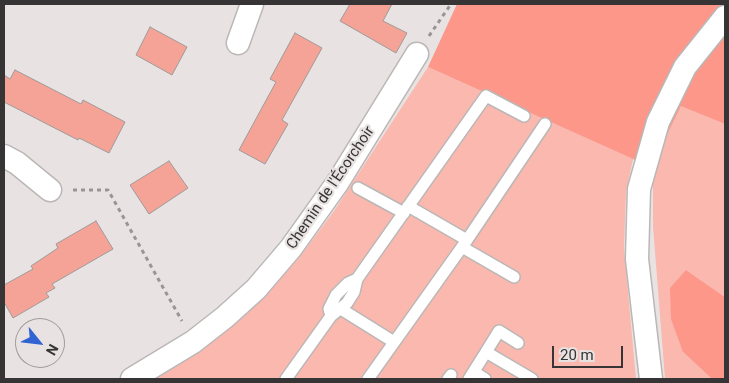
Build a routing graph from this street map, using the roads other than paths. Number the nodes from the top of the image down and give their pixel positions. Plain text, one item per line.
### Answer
1 (252, 4) edge
2 (725, 17) edge
3 (238, 43) dead end
4 (417, 54) road end
5 (524, 116) dead end
6 (545, 124) dead end
7 (4, 156) edge
8 (358, 188) dead end
9 (50, 190) road end
10 (406, 209) junction
11 (465, 243) junction
12 (514, 276) dead end
13 (357, 279) junction
14 (341, 309) junction
15 (331, 316) junction
16 (394, 342) junction
17 (518, 343) dead end
18 (486, 352) junction
19 (472, 376) edge
20 (132, 379) edge
21 (286, 379) edge
22 (368, 379) edge
23 (485, 379) edge
24 (532, 379) edge
25 (651, 379) edge

1 - 3 street
2 - 25 street
4 - 20 street, Chemin de l'Écorchoir
5 - 10 lane
6 - 11 lane
7 - 9 street
8 - 10 lane
10 - 11 lane
10 - 13 lane
11 - 12 lane
11 - 16 lane
13 - 14 lane
13 - 15 lane
14 - 15 lane
14 - 16 lane
15 - 21 lane
16 - 22 lane
17 - 18 lane
18 - 19 lane
18 - 24 lane
19 - 23 lane

